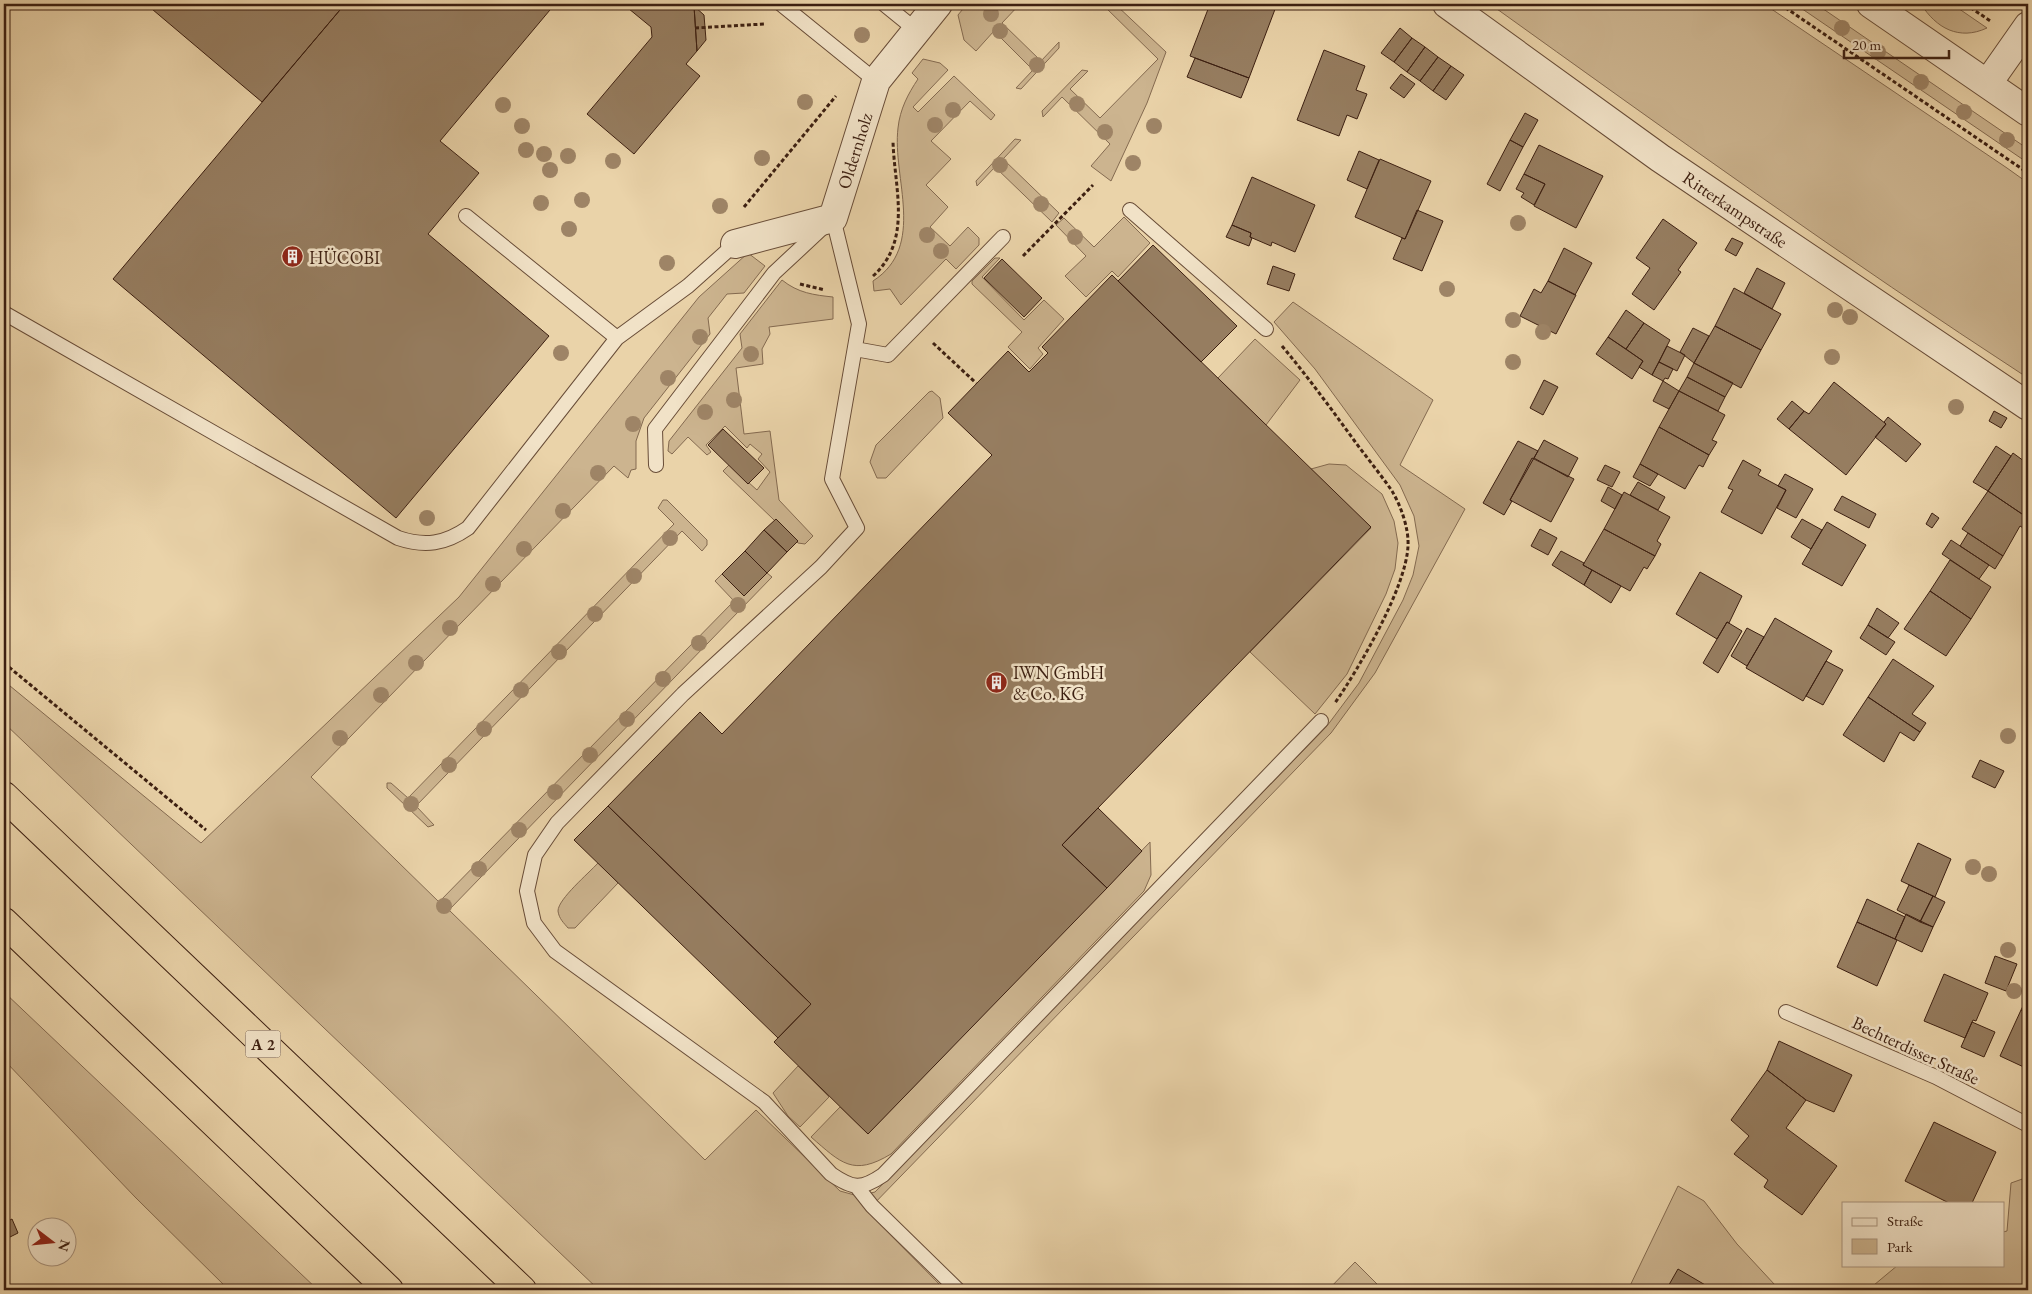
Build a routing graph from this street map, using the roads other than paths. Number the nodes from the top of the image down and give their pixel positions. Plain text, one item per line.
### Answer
1 (781, 4) edge
2 (884, 4) edge
3 (938, 4) edge
4 (1447, 4) edge
5 (1871, 4) edge
6 (2028, 26) edge
7 (916, 30) junction
8 (876, 81) junction
9 (1988, 83) junction
10 (2028, 112) edge
11 (1130, 210) dead end
12 (466, 216) dead end
13 (833, 218) junction
14 (1003, 237) dead end
15 (735, 244) joint
16 (4, 313) edge
17 (1266, 329) road end
18 (617, 338) junction
19 (855, 349) junction
20 (2028, 406) edge
21 (656, 465) dead end
22 (1322, 721) road end
23 (4, 796) edge
24 (4, 922) edge
25 (1786, 1012) dead end
26 (2028, 1125) edge
27 (857, 1187) junction
28 (389, 1290) edge
29 (522, 1290) edge
30 (958, 1290) edge

1 - 8 lane
2 - 7 lane
3 - 7 street, Oldernholz
4 - 20 street, Ritterkampstraße
5 - 9 street
6 - 9 street
7 - 8 street, Oldernholz
8 - 13 street, Oldernholz
9 - 10 street
11 - 17 lane
12 - 18 lane
13 - 15 street
13 - 19 lane
13 - 21 lane
14 - 19 lane
15 - 18 lane
16 - 18 lane
19 - 27 lane
22 - 27 lane
23 - 29 highway, A 2
24 - 28 highway
25 - 26 lane, Bechterdisser Straße
27 - 30 lane

